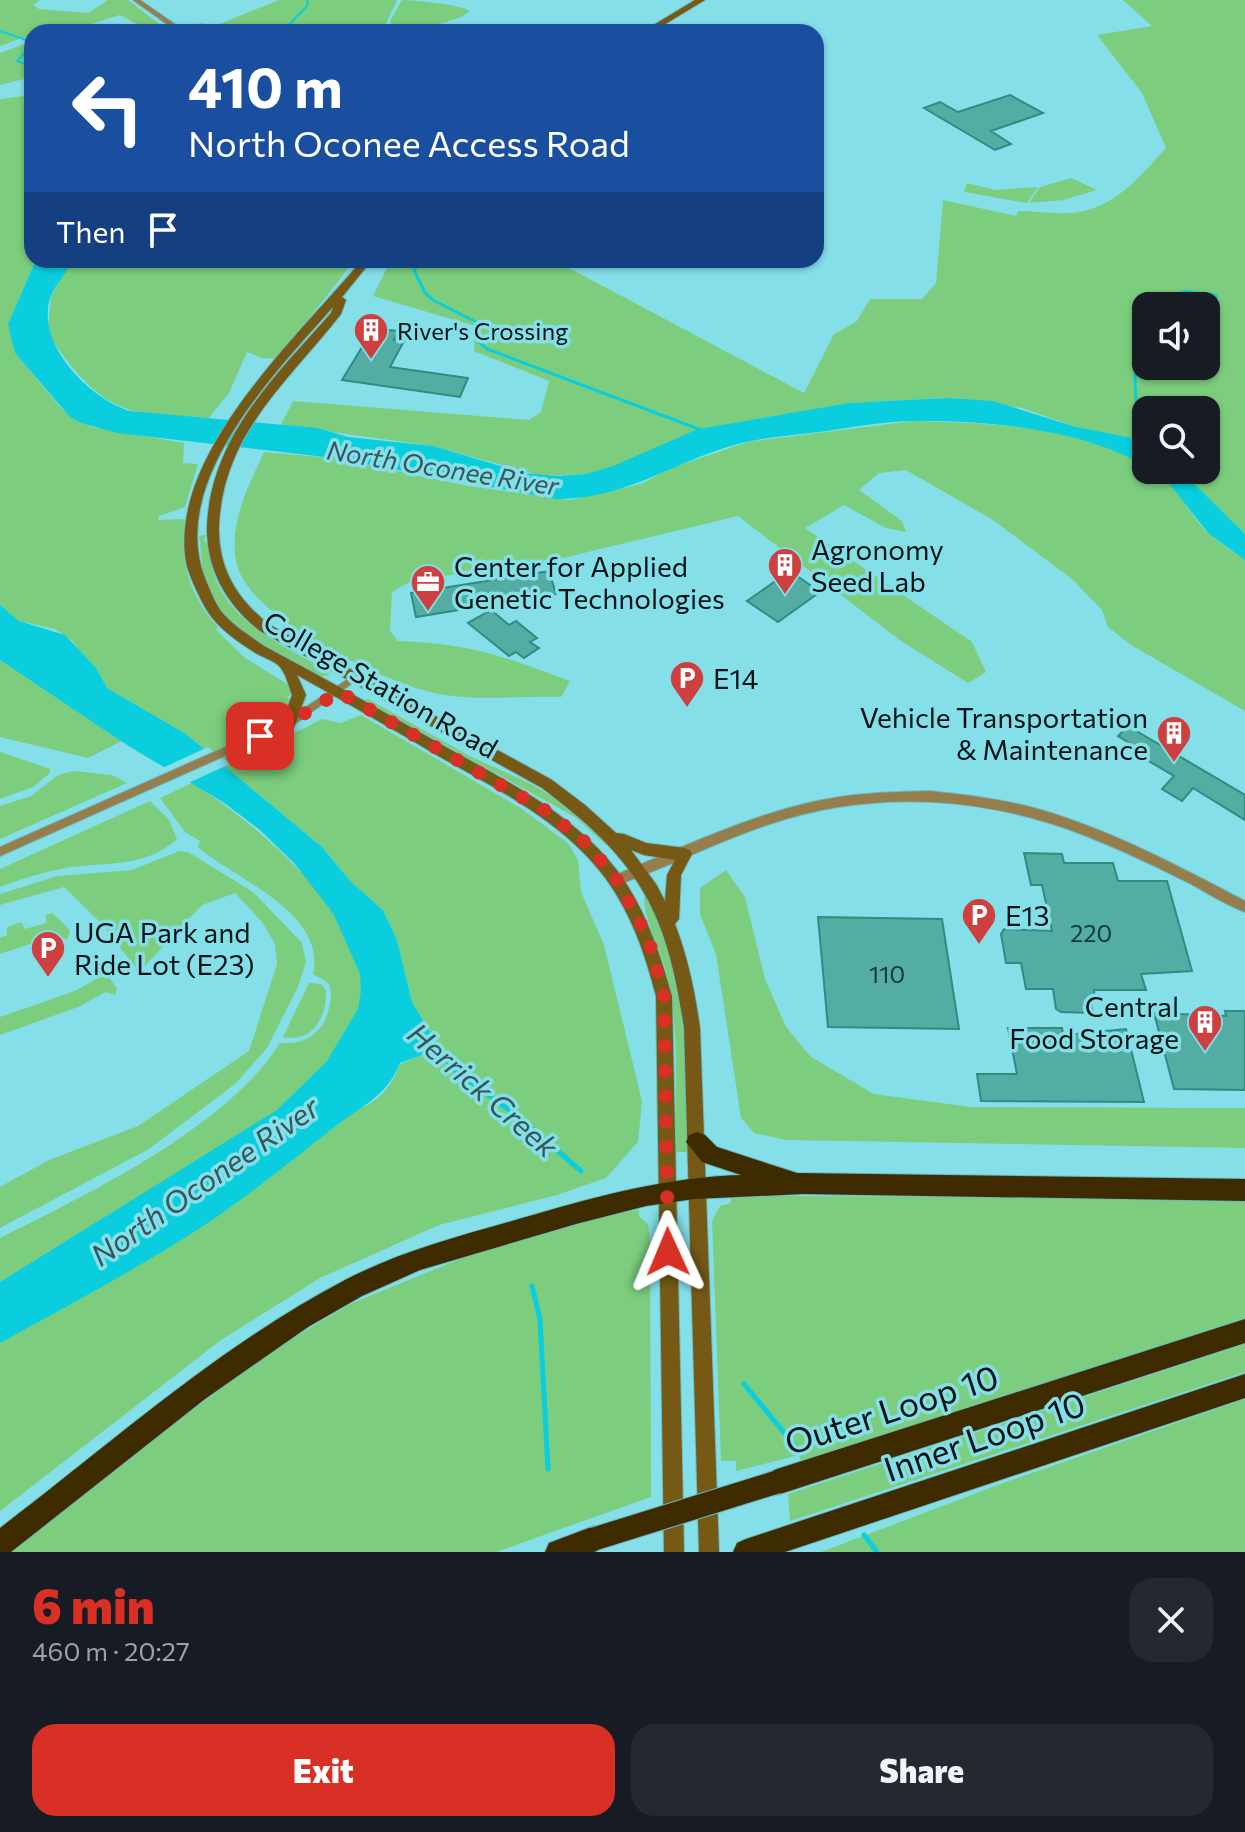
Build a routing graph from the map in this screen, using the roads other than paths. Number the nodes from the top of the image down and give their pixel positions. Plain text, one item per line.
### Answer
1 (136, 0) edge
2 (701, 0) edge
3 (171, 24) edge
4 (660, 24) edge
5 (361, 268) edge
6 (213, 471) junction
7 (285, 663) junction
8 (354, 678) junction
9 (339, 692) junction
10 (289, 723) junction
11 (611, 835) junction
12 (0, 852) edge
13 (684, 854) junction
14 (642, 870) junction
15 (617, 880) junction
16 (1245, 907) edge
17 (671, 927) junction
18 (697, 1142) junction
19 (803, 1183) junction
20 (697, 1188) junction
21 (1245, 1190) edge
22 (667, 1192) junction
23 (1245, 1331) edge
24 (1245, 1386) edge
25 (0, 1544) edge
26 (558, 1552) edge
27 (674, 1552) edge
28 (709, 1552) edge
29 (746, 1552) edge

1 - 3 street
2 - 4 main road
5 - 6 main road, College Station Road
6 - 7 main road, College Station Road
6 - 8 main road, College Station Road
7 - 9 main road, College Station Road
7 - 10 main road
8 - 9 street
8 - 11 main road, College Station Road
9 - 10 street
9 - 15 main road, College Station Road
10 - 12 street
11 - 13 main road
11 - 14 main road, College Station Road
13 - 14 street
13 - 16 street
13 - 17 main road
14 - 15 street
14 - 17 main road, College Station Road
15 - 22 main road, College Station Road
17 - 18 main road, College Station Road
18 - 19 highway
18 - 20 main road, College Station Road
19 - 20 highway
19 - 21 highway
20 - 22 highway
20 - 28 main road, College Station Road
22 - 25 highway
22 - 27 main road, College Station Road
23 - 26 highway, Outer Loop 10, bridge
24 - 29 highway, Inner Loop 10

